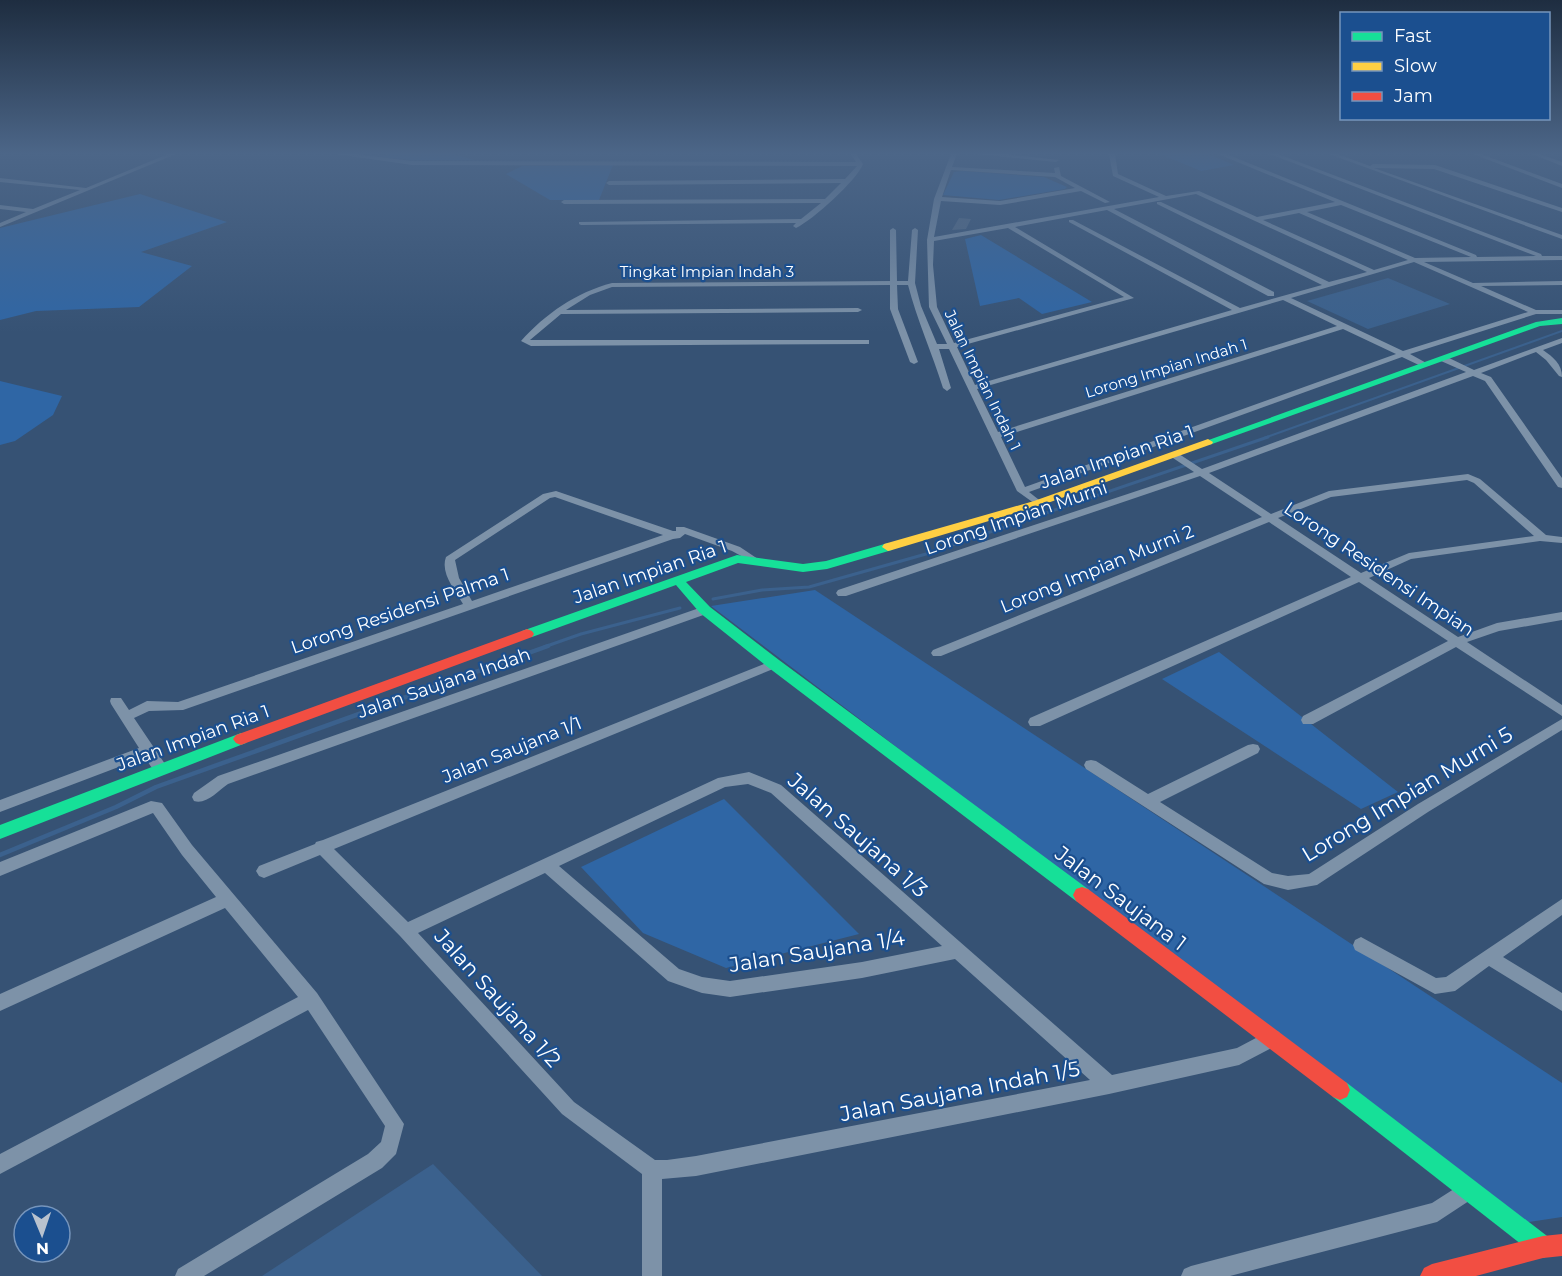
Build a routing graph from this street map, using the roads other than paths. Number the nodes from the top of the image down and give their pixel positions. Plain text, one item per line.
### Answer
1 (29, 214) edge
2 (812, 214) edge
3 (935, 214) edge
4 (1067, 214) edge
5 (1123, 214) edge
6 (1181, 214) edge
7 (1245, 214) edge
8 (1286, 214) edge
9 (1306, 214) edge
10 (1371, 214) edge
11 (1428, 214) edge
12 (1495, 214) edge
13 (1257, 219) junction
14 (1071, 221) dead end
15 (581, 223) dead end
16 (0, 225) edge
17 (1009, 226) junction
18 (1562, 228) edge
19 (1553, 229) junction
20 (893, 230) dead end
21 (915, 230) dead end
22 (1544, 231) junction
23 (1562, 232) edge
24 (1562, 237) edge
25 (930, 240) junction
26 (1545, 258) junction
27 (1562, 258) edge
28 (1481, 259) junction
29 (1414, 260) junction
30 (1373, 272) junction
31 (892, 283) junction
32 (911, 283) junction
33 (1562, 283) edge
34 (1470, 284) junction
35 (1329, 285) junction
36 (1271, 294) dead end
37 (1284, 298) junction
38 (858, 310) dead end
39 (1239, 311) junction
40 (561, 312) junction
41 (1535, 312) junction
42 (1562, 312) edge
43 (1562, 321) edge
44 (1344, 327) junction
45 (1562, 340) edge
46 (866, 342) dead end
47 (952, 346) junction
48 (934, 347) junction
49 (1537, 349) junction
50 (1404, 354) junction
51 (1450, 361) junction
52 (914, 362) dead end
53 (1426, 365) junction
54 (1472, 370) junction
55 (1562, 374) edge
56 (947, 388) dead end
57 (972, 388) junction
58 (995, 435) junction
59 (1180, 459) junction
60 (1198, 471) junction
61 (1562, 485) edge
62 (558, 487) dead end
63 (1022, 491) junction
64 (1038, 503) junction
65 (1270, 519) junction
66 (681, 534) junction
67 (1543, 538) junction
68 (1562, 540) edge
69 (756, 561) junction
70 (1360, 577) junction
71 (678, 580) junction
72 (842, 593) dead end
73 (470, 606) junction
74 (705, 610) junction
75 (1562, 616) edge
76 (1456, 642) junction
77 (937, 653) dead end
78 (774, 664) junction
79 (116, 701) dead end
80 (1562, 711) edge
81 (126, 717) junction
82 (1308, 720) dead end
83 (1035, 722) dead end
84 (1562, 724) edge
85 (1253, 749) dead end
86 (148, 750) junction
87 (1091, 765) dead end
88 (160, 768) junction
89 (199, 797) dead end
90 (1148, 801) junction
91 (0, 806) edge
92 (0, 832) edge
93 (321, 846) junction
94 (546, 865) junction
95 (0, 869) edge
96 (264, 871) dead end
97 (228, 899) junction
98 (1562, 906) edge
99 (406, 931) junction
100 (1361, 945) dead end
101 (957, 951) junction
102 (1489, 957) junction
103 (311, 999) junction
104 (0, 1003) edge
105 (1562, 1003) edge
106 (1273, 1038) junction
107 (1109, 1085) junction
108 (0, 1164) edge
109 (652, 1169) junction
110 (1468, 1190) junction
111 (1562, 1245) edge
112 (1543, 1247) junction
113 (185, 1276) edge
114 (651, 1276) edge
115 (1191, 1276) edge
116 (1432, 1276) edge

1 - 16 street
2 - 15 street
3 - 25 street, Jalan Impian Indah 1
4 - 17 street
5 - 36 street
6 - 35 street
7 - 13 street
8 - 13 street
9 - 29 street
10 - 28 street
11 - 26 street
12 - 22 street
13 - 30 street
14 - 39 street
17 - 25 street
17 - 47 street
18 - 19 street
19 - 22 street
19 - 23 street
20 - 31 street
21 - 32 street, Jalan Impian Indah 1
22 - 24 street
25 - 47 street, Jalan Impian Indah 1
26 - 27 street
26 - 28 street
28 - 29 street
29 - 30 street
29 - 34 street
30 - 35 street
31 - 32 street, Tingkat Impian Indah 3
31 - 40 street, Tingkat Impian Indah 3
31 - 52 street
32 - 48 street, Jalan Impian Indah 1
33 - 34 street
34 - 41 street
35 - 37 street
37 - 39 street
37 - 44 street
38 - 40 street
39 - 57 street
40 - 46 street, Tingkat Impian Indah 3
41 - 42 street, Jalan Impian Ria 1
41 - 50 street, Jalan Impian Ria 1
43 - 51 street, Jalan Impian Ria 1
44 - 50 street
44 - 58 street, Lorong Impian Indah 1
45 - 49 street, Lorong Impian Murni
47 - 48 street
47 - 57 street, Jalan Impian Indah 1
48 - 56 street, Jalan Impian Indah 1
49 - 54 street, Lorong Impian Murni
49 - 55 street
50 - 53 street
50 - 63 street, Jalan Impian Ria 1
51 - 53 street, Jalan Impian Ria 1
51 - 54 street
53 - 59 street, Jalan Impian Ria 1
54 - 60 street, Lorong Impian Murni
54 - 61 street
57 - 58 street, Jalan Impian Indah 1
58 - 63 street, Jalan Impian Indah 1
59 - 60 street, Lorong Residensi Impian
59 - 64 street, Jalan Impian Ria 1
60 - 65 street, Lorong Residensi Impian
60 - 72 street, Lorong Impian Murni
62 - 66 street
63 - 64 street, Jalan Impian Indah 1
64 - 69 street, Jalan Impian Ria 1
65 - 67 street, Lorong Impian Murni 2
65 - 70 street, Lorong Residensi Impian
65 - 77 street, Lorong Impian Murni 2
66 - 69 street
66 - 73 street, Lorong Residensi Palma 1
66 - 73 street
67 - 68 street
67 - 70 street
69 - 71 street, Jalan Impian Ria 1
70 - 76 street, Lorong Residensi Impian
70 - 83 street
71 - 74 street, Jalan Saujana 1
71 - 88 street, Jalan Impian Ria 1
73 - 81 street, Lorong Residensi Palma 1
74 - 78 street, Jalan Saujana 1
74 - 89 street, Jalan Saujana Indah
75 - 76 street
76 - 80 street, Lorong Residensi Impian
76 - 82 street
78 - 93 street, Jalan Saujana 1/1
78 - 106 street, Jalan Saujana 1
79 - 81 street
81 - 86 street
84 - 90 street, Lorong Impian Murni 5
85 - 90 street
86 - 88 street
86 - 91 street
87 - 90 street, Lorong Impian Murni 5
88 - 92 street, Jalan Impian Ria 1
93 - 96 street, Jalan Saujana 1/1
93 - 99 street, Jalan Saujana 1/2
94 - 99 street, Jalan Saujana 1/3
94 - 101 street, Jalan Saujana 1/4
94 - 101 street, Jalan Saujana 1/3
95 - 97 street
97 - 103 street
97 - 104 street
98 - 102 street
99 - 109 street, Jalan Saujana 1/2
100 - 102 street
101 - 107 street, Jalan Saujana 1/3
102 - 105 street
103 - 108 street
103 - 113 street
106 - 107 street, Jalan Saujana Indah 1/5
106 - 110 street, Jalan Saujana 1
107 - 109 street, Jalan Saujana Indah 1/5
109 - 114 street
110 - 112 street, Jalan Saujana 1
110 - 115 street
111 - 112 street
112 - 116 street

